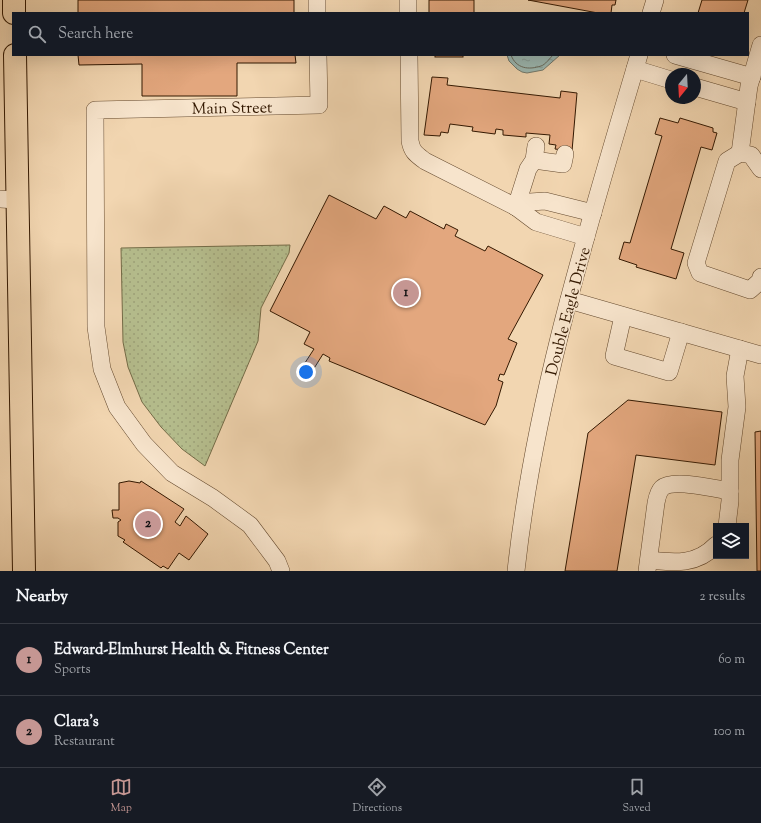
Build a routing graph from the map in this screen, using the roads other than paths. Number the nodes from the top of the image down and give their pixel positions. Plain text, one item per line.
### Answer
1 (14, 0) edge
2 (317, 0) edge
3 (408, 0) edge
4 (655, 0) edge
5 (14, 12) edge
6 (317, 12) edge
7 (408, 12) edge
8 (651, 12) edge
9 (761, 46) edge
10 (14, 56) edge
11 (318, 56) edge
12 (409, 56) edge
13 (678, 56) edge
14 (637, 62) edge
15 (713, 66) junction
16 (665, 77) edge
17 (752, 77) junction
18 (701, 89) edge
19 (747, 102) junction
20 (740, 153) junction
21 (565, 154) dead end
22 (761, 169) edge
23 (8, 200) edge
24 (516, 207) junction
25 (593, 213) junction
26 (586, 237) junction
27 (761, 276) edge
28 (568, 300) junction
29 (623, 316) junction
30 (681, 332) junction
31 (740, 349) junction
32 (761, 355) edge
33 (730, 491) junction
34 (728, 523) edge
35 (713, 548) edge
36 (648, 565) edge
37 (24, 571) edge
38 (281, 571) edge
39 (516, 571) edge

1 - 5 main road
2 - 6 street
3 - 7 street
4 - 8 street
9 - 17 street
10 - 23 main road
11 - 38 street, Main Street
12 - 24 street
13 - 15 street
14 - 16 street
14 - 25 street, Double Eagle Drive
15 - 17 street
15 - 18 street
17 - 19 street
18 - 19 street
19 - 20 street
20 - 22 street
20 - 27 street
21 - 24 street
23 - 37 main road
24 - 25 street
24 - 26 street
25 - 26 street, Double Eagle Drive
26 - 28 street, Double Eagle Drive
28 - 29 street
28 - 39 street, Double Eagle Drive
29 - 30 street
29 - 30 street
30 - 31 street
31 - 32 street
31 - 33 street
33 - 34 street
33 - 36 street
35 - 36 street

